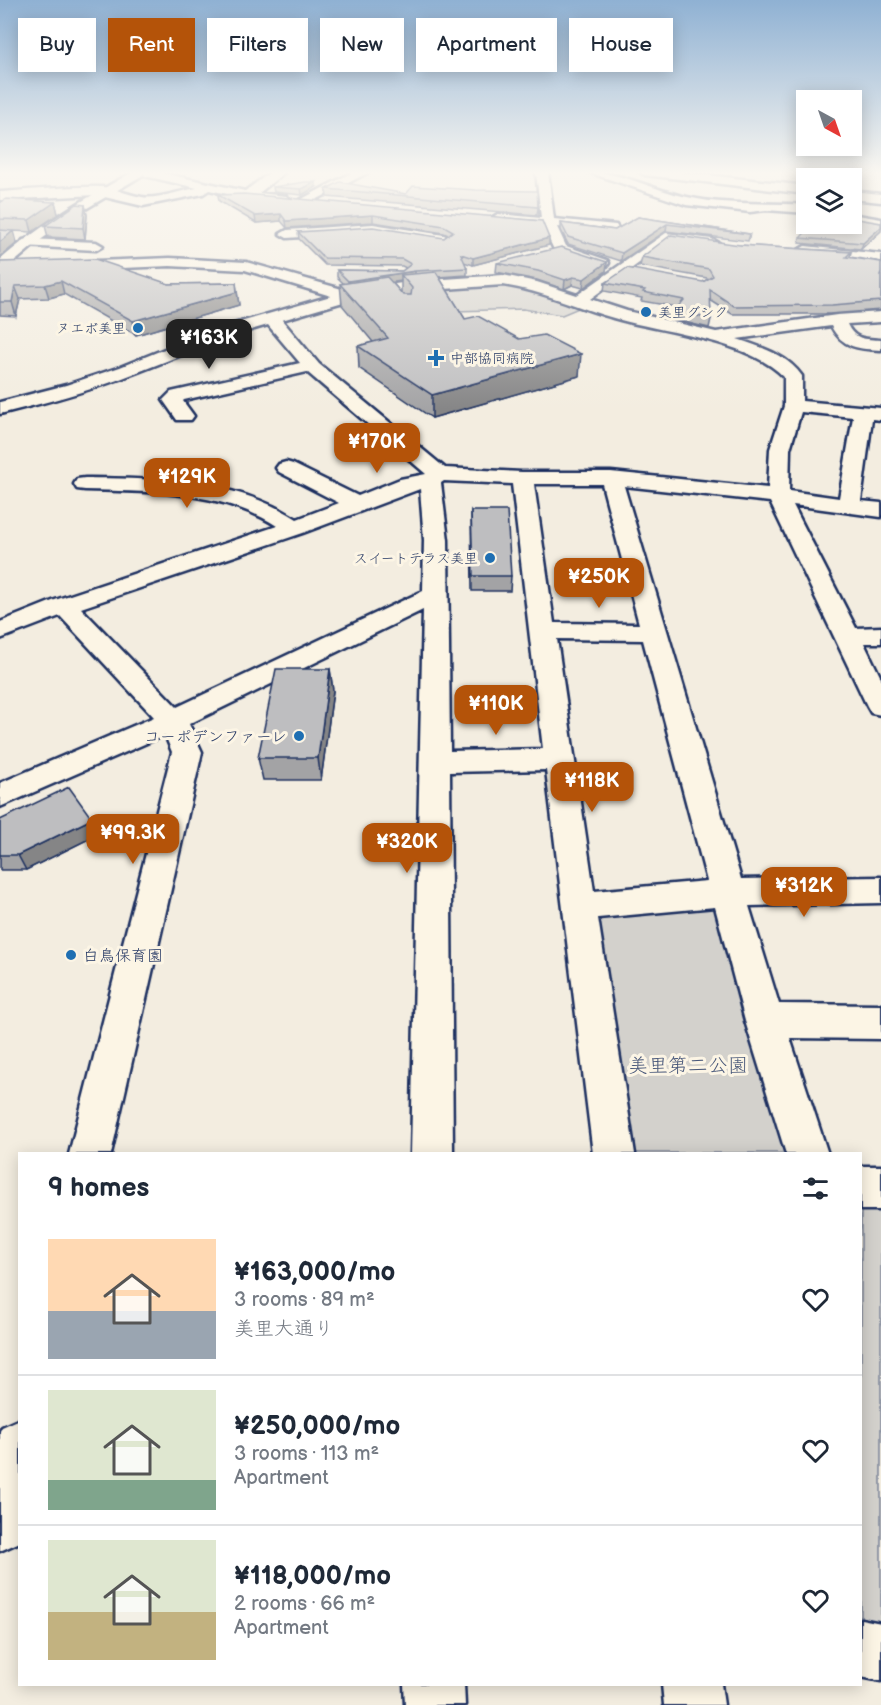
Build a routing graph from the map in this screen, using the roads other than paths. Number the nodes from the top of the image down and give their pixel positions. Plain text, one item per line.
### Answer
1 (18, 252) edge
2 (232, 252) edge
3 (560, 252) edge
4 (643, 252) edge
5 (820, 252) edge
6 (876, 252) edge
7 (852, 254) junction
8 (881, 258) edge
9 (190, 267) junction
10 (0, 268) edge
11 (618, 268) junction
12 (267, 271) junction
13 (312, 271) dead end
14 (405, 272) edge
15 (483, 272) junction
16 (580, 272) edge
17 (646, 273) edge
18 (549, 277) edge
19 (517, 283) junction
20 (348, 296) junction
21 (578, 301) junction
22 (672, 310) edge
23 (843, 314) junction
24 (881, 317) edge
25 (270, 318) junction
26 (656, 323) junction
27 (714, 337) junction
28 (881, 345) edge
29 (311, 366) junction
30 (793, 406) junction
31 (0, 408) edge
32 (872, 413) edge
33 (184, 416) dead end
34 (286, 468) dead end
35 (435, 477) junction
36 (522, 478) junction
37 (611, 478) junction
38 (85, 484) dead end
39 (778, 496) junction
40 (357, 504) junction
41 (849, 504) junction
42 (881, 510) edge
43 (295, 528) junction
44 (435, 595) junction
45 (64, 605) junction
46 (0, 631) edge
47 (542, 631) junction
48 (654, 632) junction
49 (881, 635) edge
50 (847, 636) junction
51 (881, 706) edge
52 (173, 720) junction
53 (560, 759) junction
54 (433, 762) junction
55 (0, 796) edge
56 (881, 891) edge
57 (726, 893) junction
58 (579, 906) junction
59 (764, 1021) junction
60 (881, 1022) edge
61 (90, 1152) edge
62 (432, 1152) edge
63 (614, 1152) edge
64 (806, 1152) edge
65 (862, 1188) edge
66 (881, 1188) edge
67 (13, 1462) edge
68 (0, 1524) edge
69 (862, 1648) edge
70 (881, 1652) edge
71 (434, 1686) edge
72 (691, 1686) edge
73 (435, 1705) edge
74 (694, 1705) edge

1 - 10 main road
2 - 9 main road
3 - 11 main road
4 - 11 main road
5 - 7 main road
6 - 7 main road
7 - 8 main road
9 - 10 main road
9 - 12 main road
11 - 16 main road
11 - 17 main road
11 - 21 main road
12 - 13 main road
12 - 20 main road
14 - 15 main road
15 - 19 main road
15 - 20 main road
18 - 19 main road
19 - 21 main road
20 - 25 main road
21 - 26 main road
22 - 26 main road
23 - 24 main road
23 - 27 main road
23 - 28 main road
25 - 29 main road
25 - 31 main road
26 - 27 main road
27 - 30 main road
29 - 33 main road
29 - 35 main road
30 - 32 main road
30 - 39 main road
32 - 41 main road
34 - 40 main road
35 - 36 main road
35 - 40 main road
35 - 44 main road
36 - 37 main road
36 - 47 main road
37 - 39 main road
37 - 48 main road
38 - 43 main road
39 - 41 main road
39 - 50 main road
40 - 43 main road
41 - 42 main road
43 - 45 main road
44 - 52 main road
44 - 54 main road
45 - 46 main road
45 - 52 main road
47 - 48 main road
47 - 53 main road
48 - 57 main road
49 - 50 main road
50 - 51 main road
52 - 55 main road
52 - 61 main road
53 - 54 main road
53 - 58 main road
54 - 62 main road
56 - 57 main road
57 - 58 main road
57 - 59 main road
58 - 63 main road
59 - 60 main road
59 - 64 main road
65 - 66 main road
67 - 68 main road
69 - 70 main road
71 - 73 main road
72 - 74 main road

